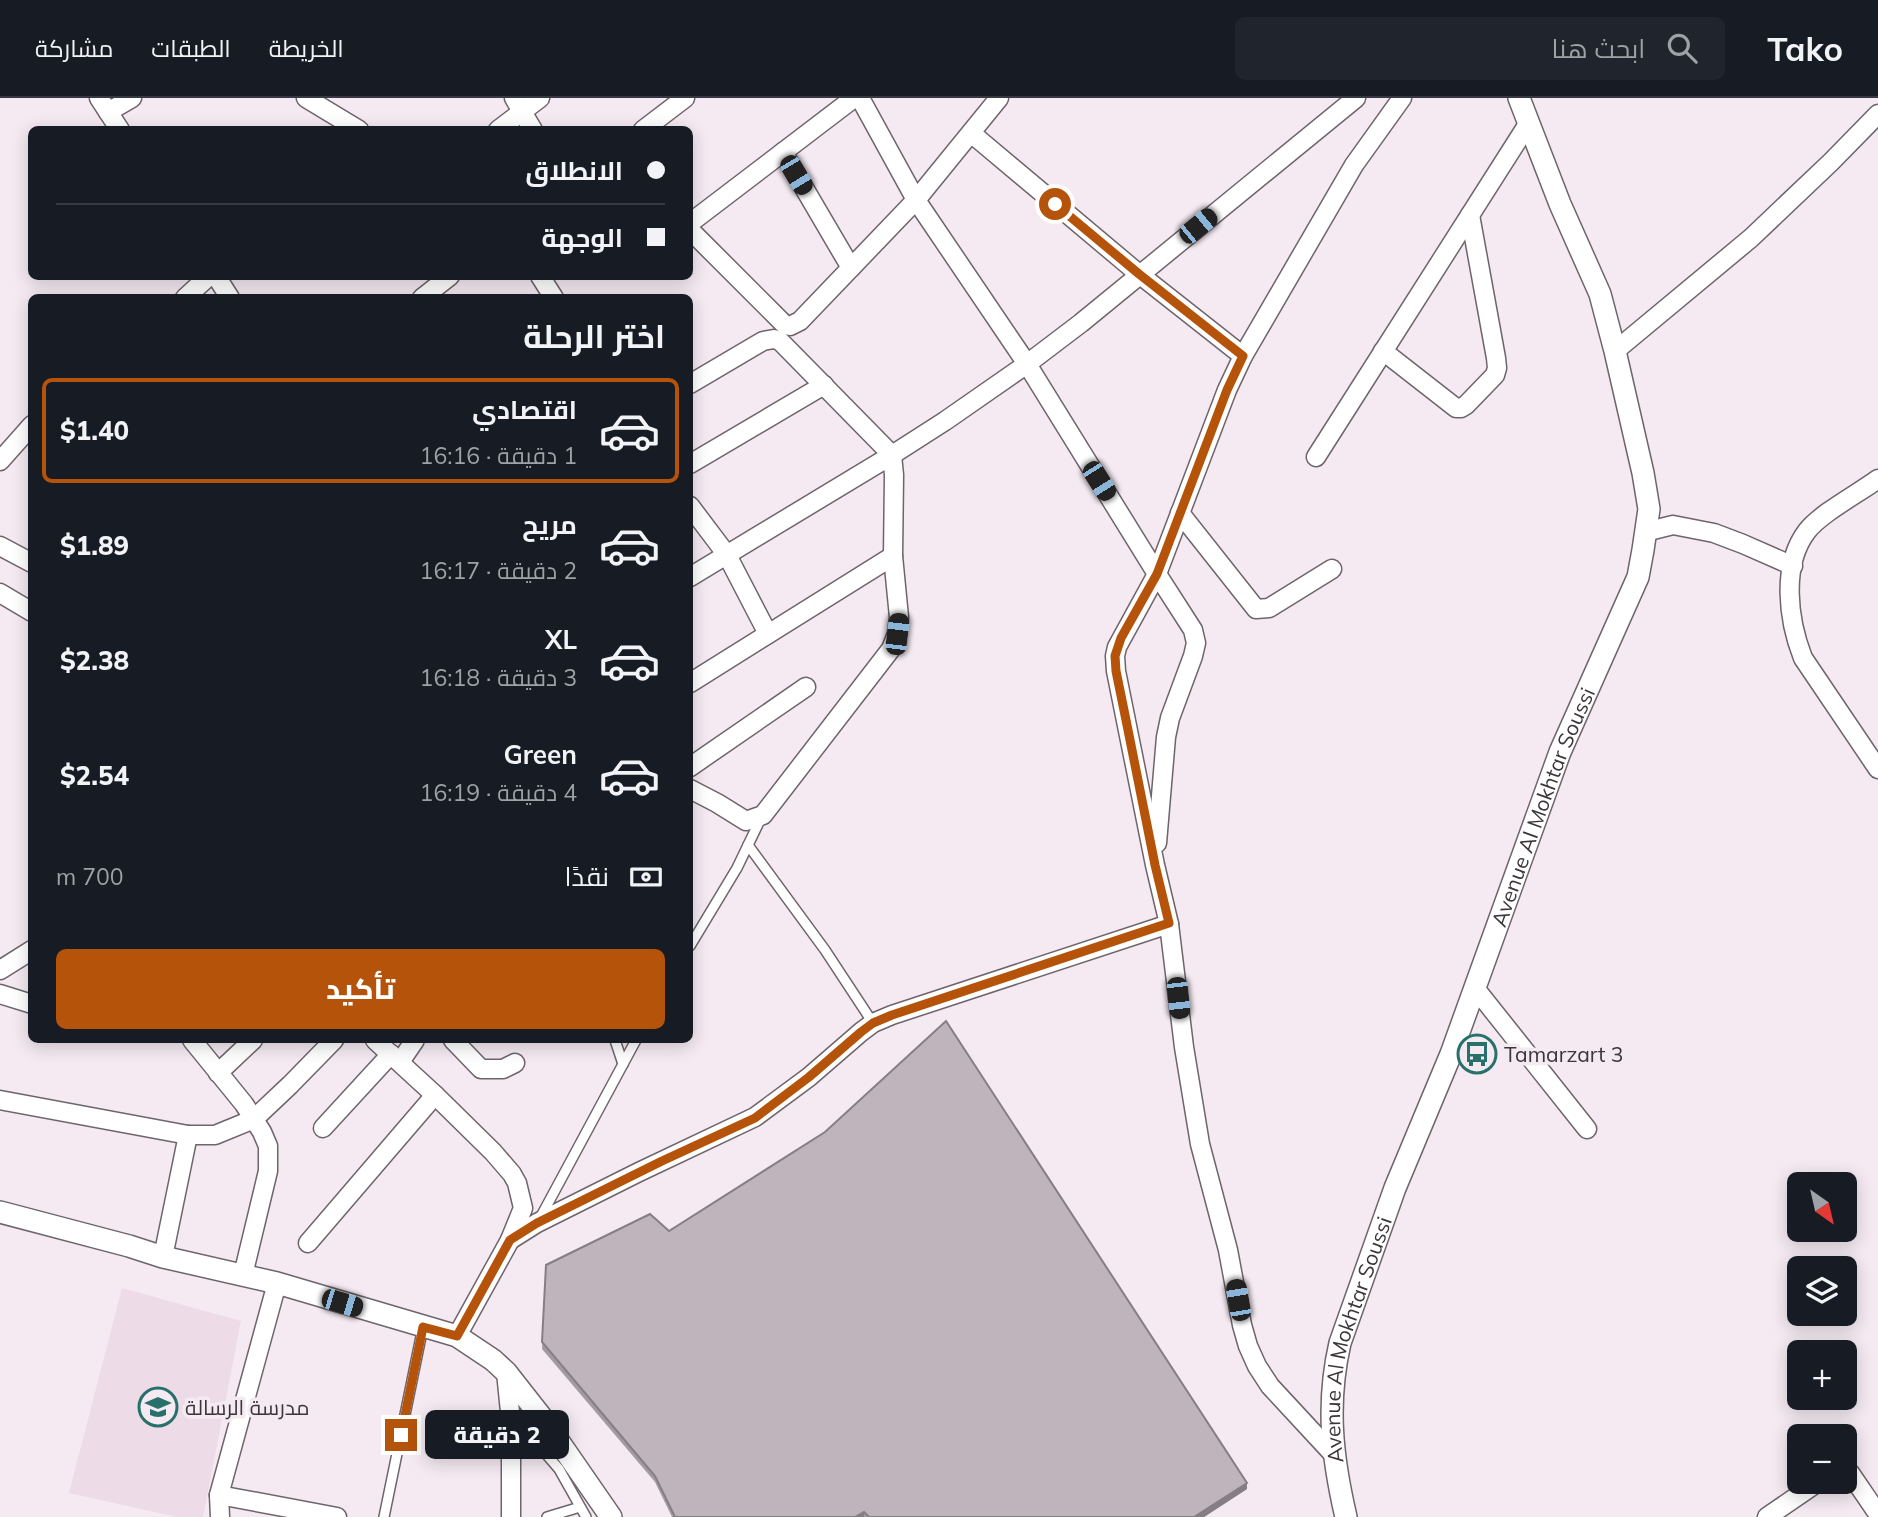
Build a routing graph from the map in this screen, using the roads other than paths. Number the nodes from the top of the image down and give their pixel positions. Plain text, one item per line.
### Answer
1 (132, 98) edge
2 (306, 98) edge
3 (540, 98) edge
4 (685, 98) edge
5 (854, 98) edge
6 (860, 98) edge
7 (1356, 98) edge
8 (1402, 98) edge
9 (1519, 98) edge
10 (996, 99) edge
11 (518, 104) edge
12 (104, 105) edge
13 (1878, 114) edge
14 (1528, 124) junction
15 (117, 126) edge
16 (352, 126) edge
17 (501, 126) edge
18 (531, 126) edge
19 (648, 126) edge
20 (971, 133) junction
21 (783, 152) junction
22 (915, 200) junction
23 (1470, 215) junction
24 (693, 221) edge
25 (693, 233) edge
26 (851, 268) junction
27 (1139, 274) junction
28 (205, 280) edge
29 (445, 280) edge
30 (189, 294) edge
31 (427, 294) edge
32 (1383, 351) junction
33 (1615, 351) junction
34 (1243, 356) junction
35 (1027, 364) junction
36 (693, 382) edge
37 (824, 385) junction
38 (28, 430) edge
39 (892, 455) junction
40 (1315, 457) dead end
41 (0, 461) edge
42 (693, 462) edge
43 (1878, 480) edge
44 (693, 510) edge
45 (1180, 513) junction
46 (1646, 532) junction
47 (0, 546) edge
48 (727, 555) junction
49 (893, 556) junction
50 (28, 560) edge
51 (1793, 566) junction
52 (1332, 569) dead end
53 (1157, 574) junction
54 (693, 575) edge
55 (0, 593) edge
56 (28, 610) edge
57 (768, 634) junction
58 (693, 681) edge
59 (806, 687) dead end
60 (693, 765) edge
61 (1878, 769) edge
62 (693, 791) edge
63 (763, 815) junction
64 (748, 845) junction
65 (1155, 865) junction
66 (1169, 923) junction
67 (693, 941) edge
68 (28, 952) edge
69 (0, 970) edge
70 (1475, 988) junction
71 (0, 994) edge
72 (28, 1003) edge
73 (873, 1023) junction
74 (194, 1043) edge
75 (250, 1043) edge
76 (331, 1043) edge
77 (378, 1043) edge
78 (412, 1043) edge
79 (456, 1043) edge
80 (616, 1043) edge
81 (634, 1043) edge
82 (395, 1058) junction
83 (515, 1063) dead end
84 (622, 1064) junction
85 (218, 1073) junction
86 (435, 1096) junction
87 (0, 1100) edge
88 (254, 1119) junction
89 (323, 1128) dead end
90 (1587, 1129) dead end
91 (188, 1135) junction
92 (0, 1212) edge
93 (537, 1223) junction
94 (510, 1240) junction
95 (308, 1243) dead end
96 (163, 1257) junction
97 (243, 1275) junction
98 (277, 1283) junction
99 (423, 1327) junction
100 (457, 1336) junction
101 (506, 1373) junction
102 (511, 1422) junction
103 (1333, 1454) junction
104 (1857, 1483) edge
105 (1801, 1494) edge
106 (219, 1495) junction
107 (580, 1507) junction
108 (1878, 1514) edge
109 (220, 1517) edge
110 (337, 1517) edge
111 (384, 1517) edge
112 (511, 1517) edge
113 (547, 1517) edge
114 (586, 1517) edge
115 (611, 1517) edge
116 (1346, 1517) edge
117 (1767, 1517) edge

1 - 12 street
2 - 16 street
3 - 11 street
4 - 19 street
5 - 21 street
6 - 22 street
7 - 27 street
8 - 34 street
9 - 14 street, Avenue Al Mokhtar Soussi
10 - 20 street
11 - 17 street
11 - 18 street
12 - 15 street
13 - 33 street
14 - 23 street
14 - 33 street, Avenue Al Mokhtar Soussi
20 - 22 street
20 - 27 street
21 - 24 street
21 - 26 street
22 - 26 street
22 - 35 street
23 - 32 street
23 - 32 street
25 - 26 street
27 - 34 street
27 - 35 street
28 - 30 street
29 - 31 street
32 - 40 street
33 - 46 street, Avenue Al Mokhtar Soussi
34 - 45 street
35 - 39 street
35 - 53 street
36 - 37 street
37 - 39 street
37 - 42 street
38 - 41 street
39 - 48 street
39 - 49 street
43 - 51 street
44 - 48 street
45 - 52 street
45 - 53 street
46 - 51 street
46 - 70 street, Avenue Al Mokhtar Soussi
47 - 50 street
48 - 54 street
48 - 57 street
49 - 57 street
49 - 63 street
51 - 61 street
53 - 65 street
53 - 65 street
55 - 56 street
57 - 58 street
59 - 60 street
62 - 63 street
63 - 64 lane
64 - 67 lane
64 - 73 lane
65 - 66 street
66 - 73 street
66 - 103 street
68 - 69 street
70 - 90 street
70 - 103 street, Avenue Al Mokhtar Soussi
71 - 72 street
73 - 93 street
74 - 85 street
75 - 85 street
76 - 88 street
77 - 82 street
78 - 82 street
79 - 83 street
80 - 84 lane
81 - 84 lane
82 - 86 street
82 - 89 street
84 - 93 lane
85 - 88 street
86 - 94 street
86 - 95 street
87 - 91 street
88 - 91 street
88 - 97 street
91 - 96 street
92 - 96 street
93 - 94 street
94 - 100 street
96 - 97 street
97 - 98 street
98 - 99 street
98 - 106 street
99 - 100 street
99 - 111 lane
100 - 101 street
101 - 102 street
101 - 115 street
102 - 107 lane
102 - 112 street
103 - 116 street, Avenue Al Mokhtar Soussi
104 - 108 street
105 - 117 street
106 - 109 street
106 - 110 street
107 - 113 lane
107 - 114 lane

